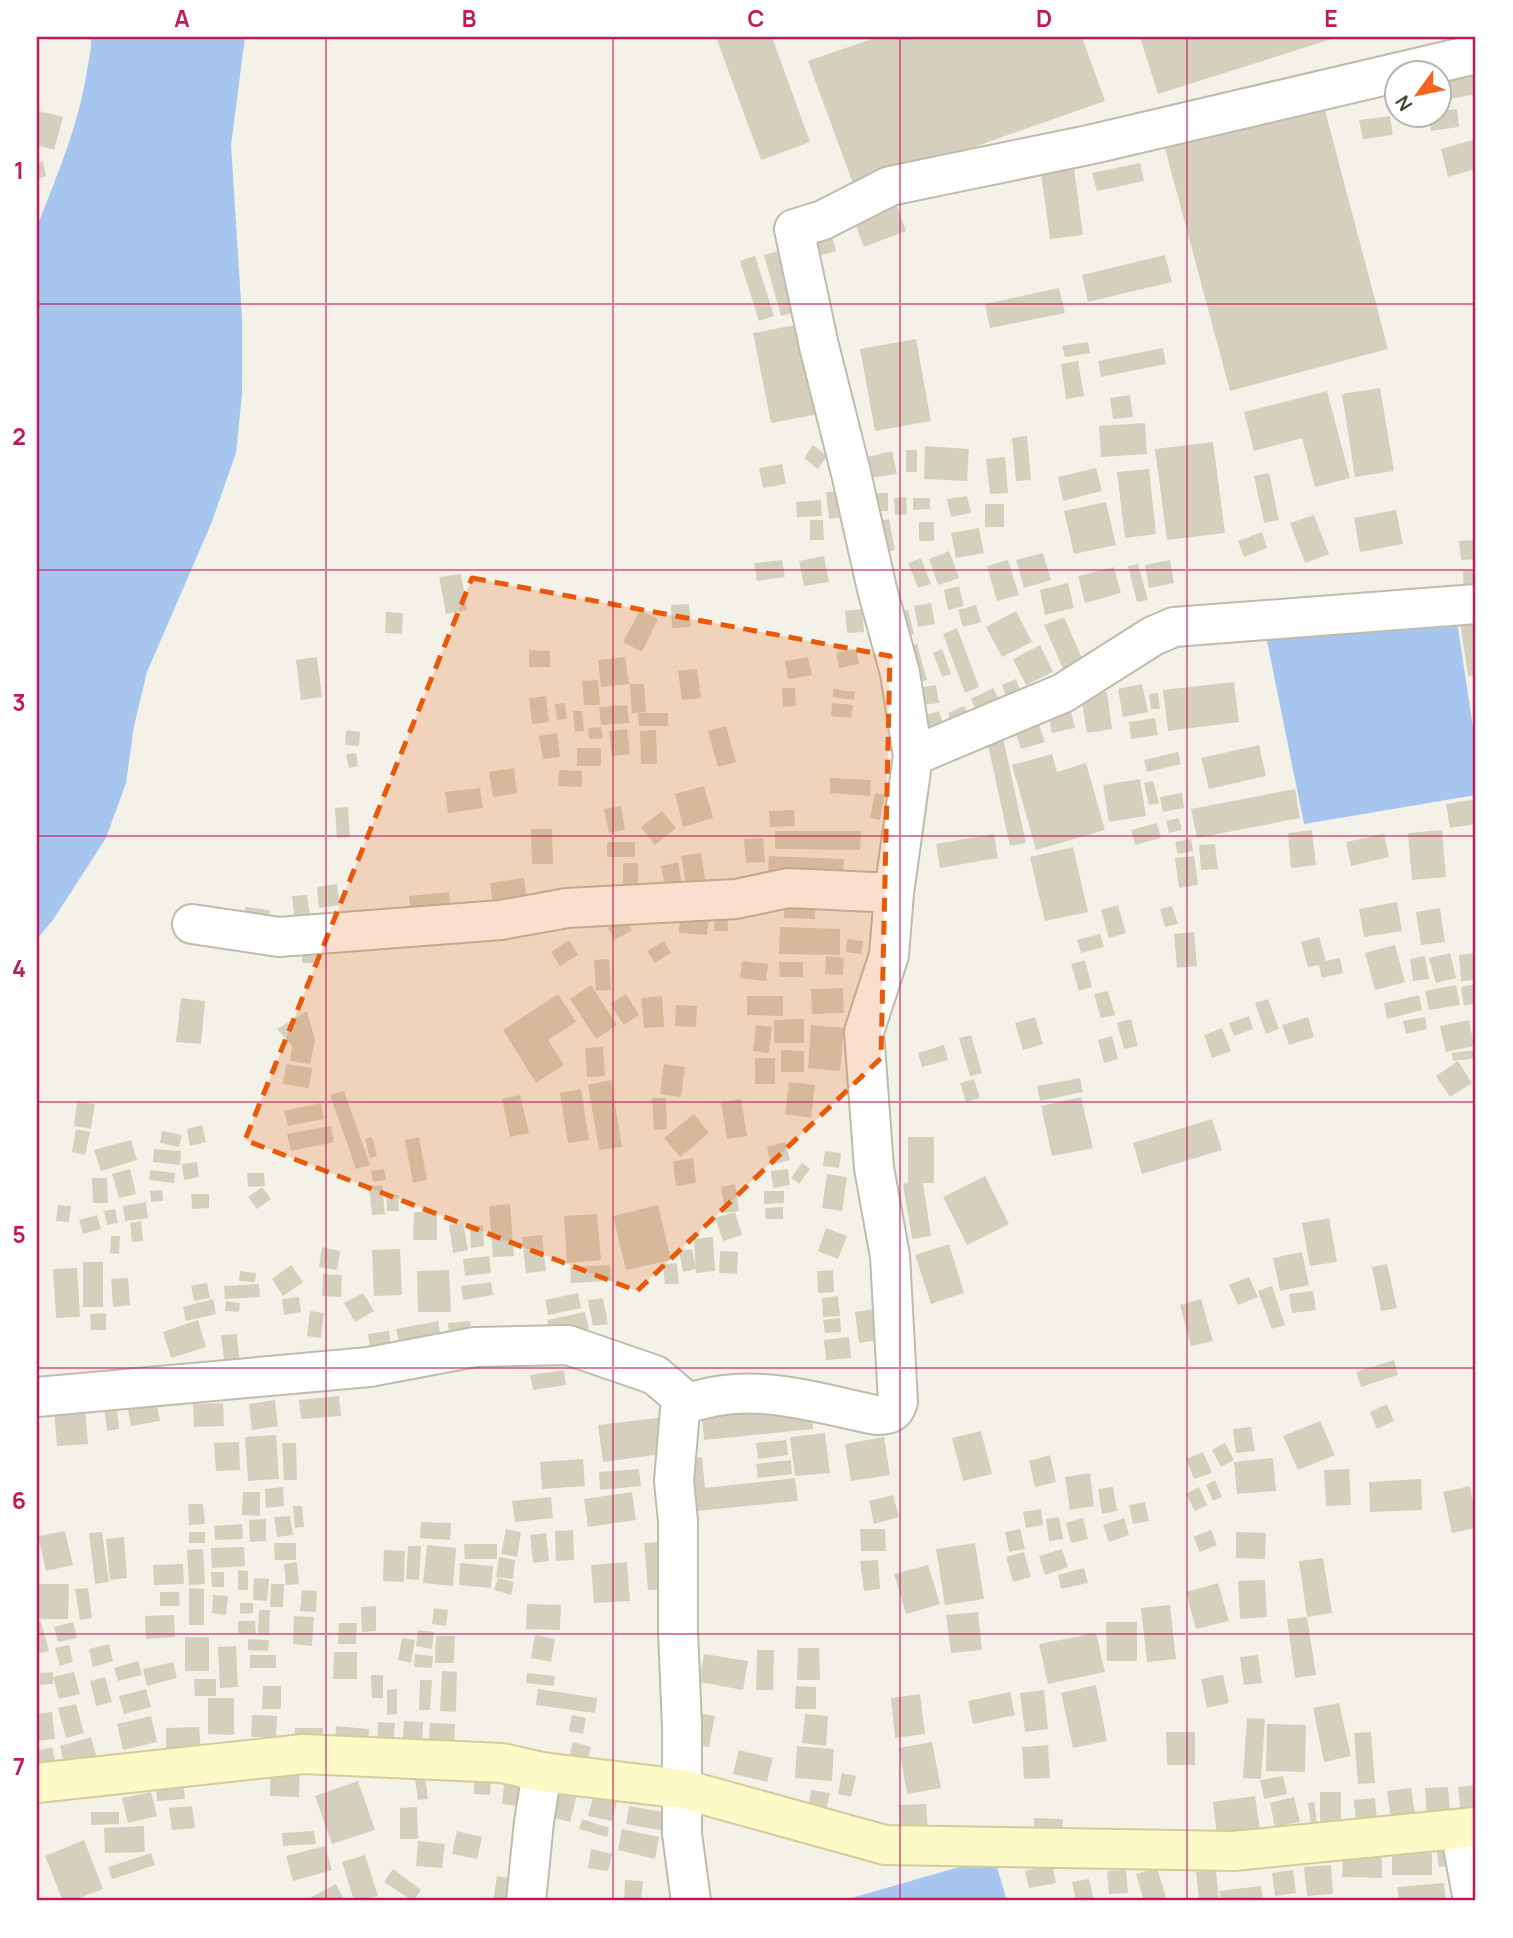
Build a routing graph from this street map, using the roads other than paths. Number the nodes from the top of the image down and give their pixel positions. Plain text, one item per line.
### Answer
1 (1476, 54) edge
2 (1476, 604) edge
3 (914, 756) junction
4 (894, 892) junction
5 (192, 924) dead end
6 (37, 1397) edge
7 (688, 1404) junction
8 (542, 1772) junction
9 (37, 1783) edge
10 (683, 1789) junction
11 (1468, 1829) edge
12 (526, 1901) edge
13 (691, 1901) edge
14 (1473, 1901) edge

1 - 3 street
2 - 3 street
3 - 4 street
4 - 5 street
4 - 7 street
6 - 7 street
7 - 10 street
8 - 9 street
8 - 10 street
8 - 12 street
10 - 11 street
10 - 13 street
11 - 14 street

